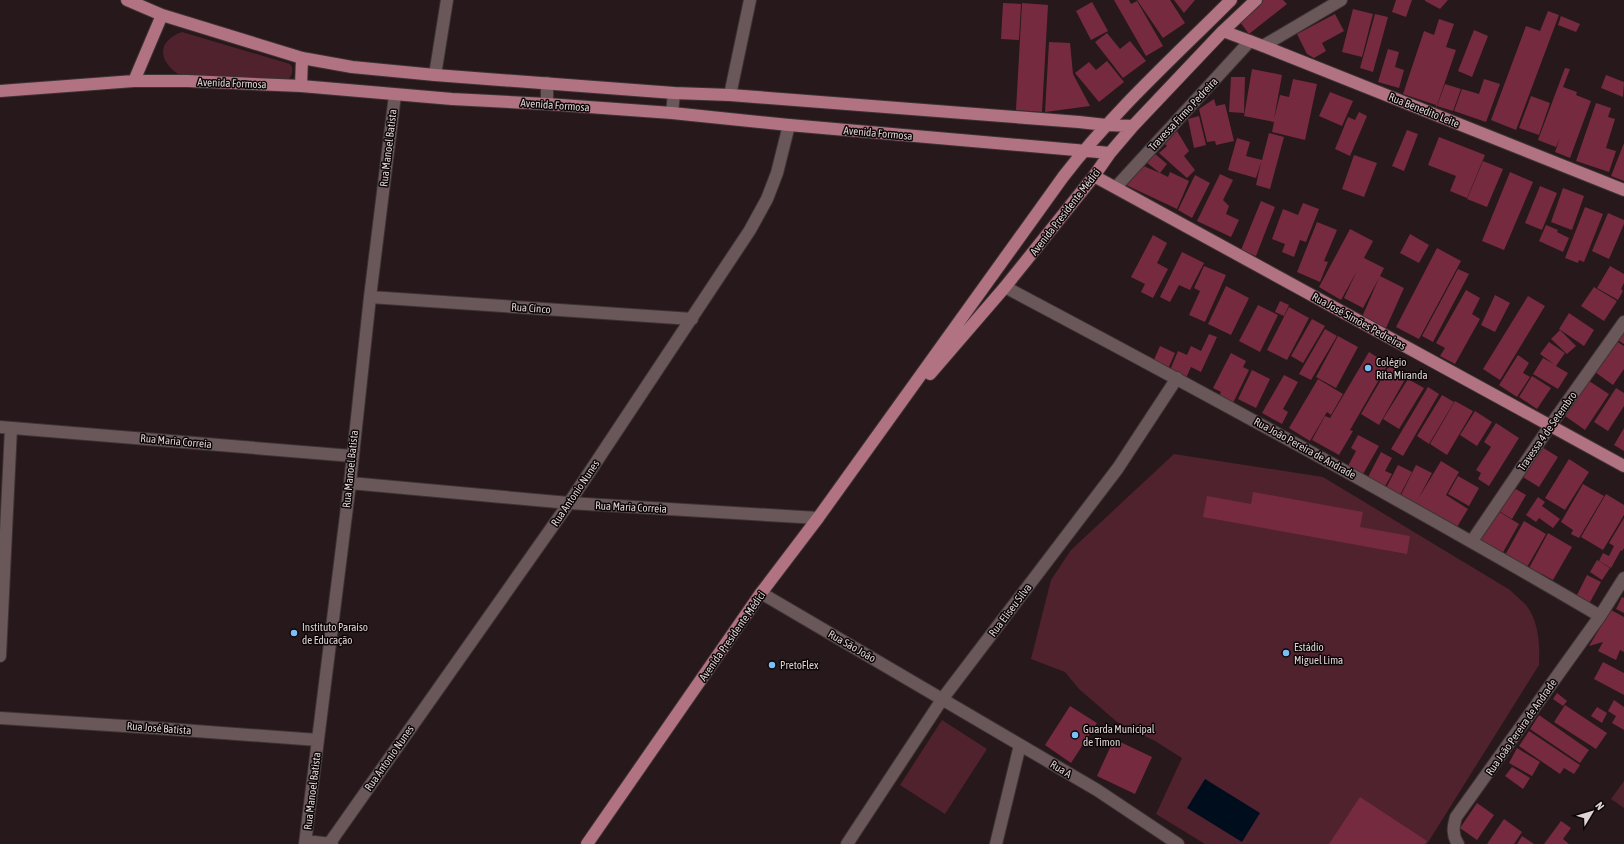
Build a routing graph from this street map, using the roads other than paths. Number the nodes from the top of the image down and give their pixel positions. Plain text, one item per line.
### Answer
1 (127, 0) edge
2 (447, 0) edge
3 (750, 0) edge
4 (1231, 0) edge
5 (1256, 0) edge
6 (1342, 0) edge
7 (162, 15) junction
8 (1223, 31) junction
9 (1250, 41) junction
10 (1263, 46) junction
11 (302, 58) junction
12 (435, 75) junction
13 (134, 81) junction
14 (548, 83) junction
15 (301, 86) junction
16 (0, 91) edge
17 (674, 93) junction
18 (395, 95) junction
19 (730, 95) junction
20 (547, 104) junction
21 (672, 113) junction
22 (789, 125) junction
23 (1106, 125) junction
24 (1133, 126) junction
25 (1084, 150) junction
26 (1110, 153) junction
27 (1094, 176) junction
28 (1116, 187) junction
29 (1624, 190) edge
30 (1005, 287) junction
31 (370, 297) junction
32 (692, 319) junction
33 (1624, 322) edge
34 (1177, 378) junction
35 (1550, 426) junction
36 (5, 427) edge
37 (881, 431) junction
38 (352, 456) junction
39 (1624, 466) edge
40 (350, 483) junction
41 (569, 503) junction
42 (818, 518) junction
43 (1472, 541) junction
44 (1624, 578) edge
45 (761, 593) junction
46 (1600, 616) junction
47 (0, 656) edge
48 (942, 698) junction
49 (0, 718) edge
50 (318, 740) junction
51 (1020, 745) junction
52 (305, 842) edge
53 (1457, 843) edge
54 (331, 844) edge
55 (587, 844) edge
56 (847, 844) edge
57 (996, 844) edge
58 (1178, 844) edge

1 - 7 main road, Avenida Formosa
2 - 12 street
3 - 19 street
4 - 23 main road, Avenida Presidente Médici
5 - 8 main road, Avenida Presidente Médici
6 - 10 street
7 - 11 main road, Avenida Formosa
7 - 13 main road
8 - 9 main road, Rua Benedito Leite
8 - 24 main road, Avenida Presidente Médici
9 - 10 main road, Rua Benedito Leite
9 - 28 street, Travessa Firmo Pedreira
10 - 29 main road, Rua Benedito Leite
11 - 12 main road, Avenida Formosa
11 - 15 main road
12 - 14 main road, Avenida Formosa
13 - 15 main road, Avenida Formosa
13 - 16 main road, Avenida Formosa
14 - 17 main road, Avenida Formosa
14 - 20 street
15 - 18 main road, Avenida Formosa
17 - 19 main road, Avenida Formosa
17 - 21 street
18 - 20 main road, Avenida Formosa
18 - 31 street, Rua Manoel Batista
19 - 23 main road, Avenida Formosa
20 - 21 main road, Avenida Formosa
21 - 22 main road, Avenida Formosa
22 - 25 main road, Avenida Formosa
22 - 32 street, Rua Antonio Nunes
23 - 24 main road, Avenida Formosa
23 - 25 main road, Avenida Presidente Médici
24 - 26 main road, Avenida Presidente Médici
25 - 26 main road, Avenida Formosa
25 - 37 main road, Avenida Presidente Médici
26 - 27 main road, Avenida Presidente Médici
27 - 28 main road, Rua José Simões Pedreiras
27 - 30 main road, Avenida Presidente Médici
28 - 35 main road, Rua José Simões Pedreiras
30 - 34 street, Rua João Pereira de Andrade
30 - 37 main road, Avenida Presidente Médici
31 - 32 street, Rua Cinco
31 - 38 street, Rua Manoel Batista
32 - 41 street, Rua Antonio Nunes
33 - 35 street, Travessa 4 de Setembro
34 - 43 street, Rua João Pereira de Andrade
34 - 48 street, Rua Eliseu Silva
35 - 39 main road, Rua José Simões Pedreiras
35 - 43 street, Travessa 4 de Setembro
36 - 38 street, Rua Maria Correia
36 - 47 street
37 - 42 main road, Avenida Presidente Médici
38 - 40 street, Rua Manoel Batista
40 - 41 street, Rua Maria Correia
40 - 50 street, Rua Manoel Batista
41 - 42 street, Rua Maria Correia
41 - 54 street, Rua Antonio Nunes
42 - 45 main road, Avenida Presidente Médici
43 - 46 street, Rua João Pereira de Andrade
44 - 46 street, Rua João Pereira de Andrade
45 - 48 street, Rua São João
45 - 55 main road, Avenida Presidente Médici
46 - 53 street, Rua João Pereira de Andrade
48 - 51 street, Rua A
48 - 56 street, Rua Eliseu Silva
49 - 50 street, Rua José Batista
50 - 52 street, Rua Manoel Batista
51 - 57 street
51 - 58 street, Rua A
52 - 54 street

